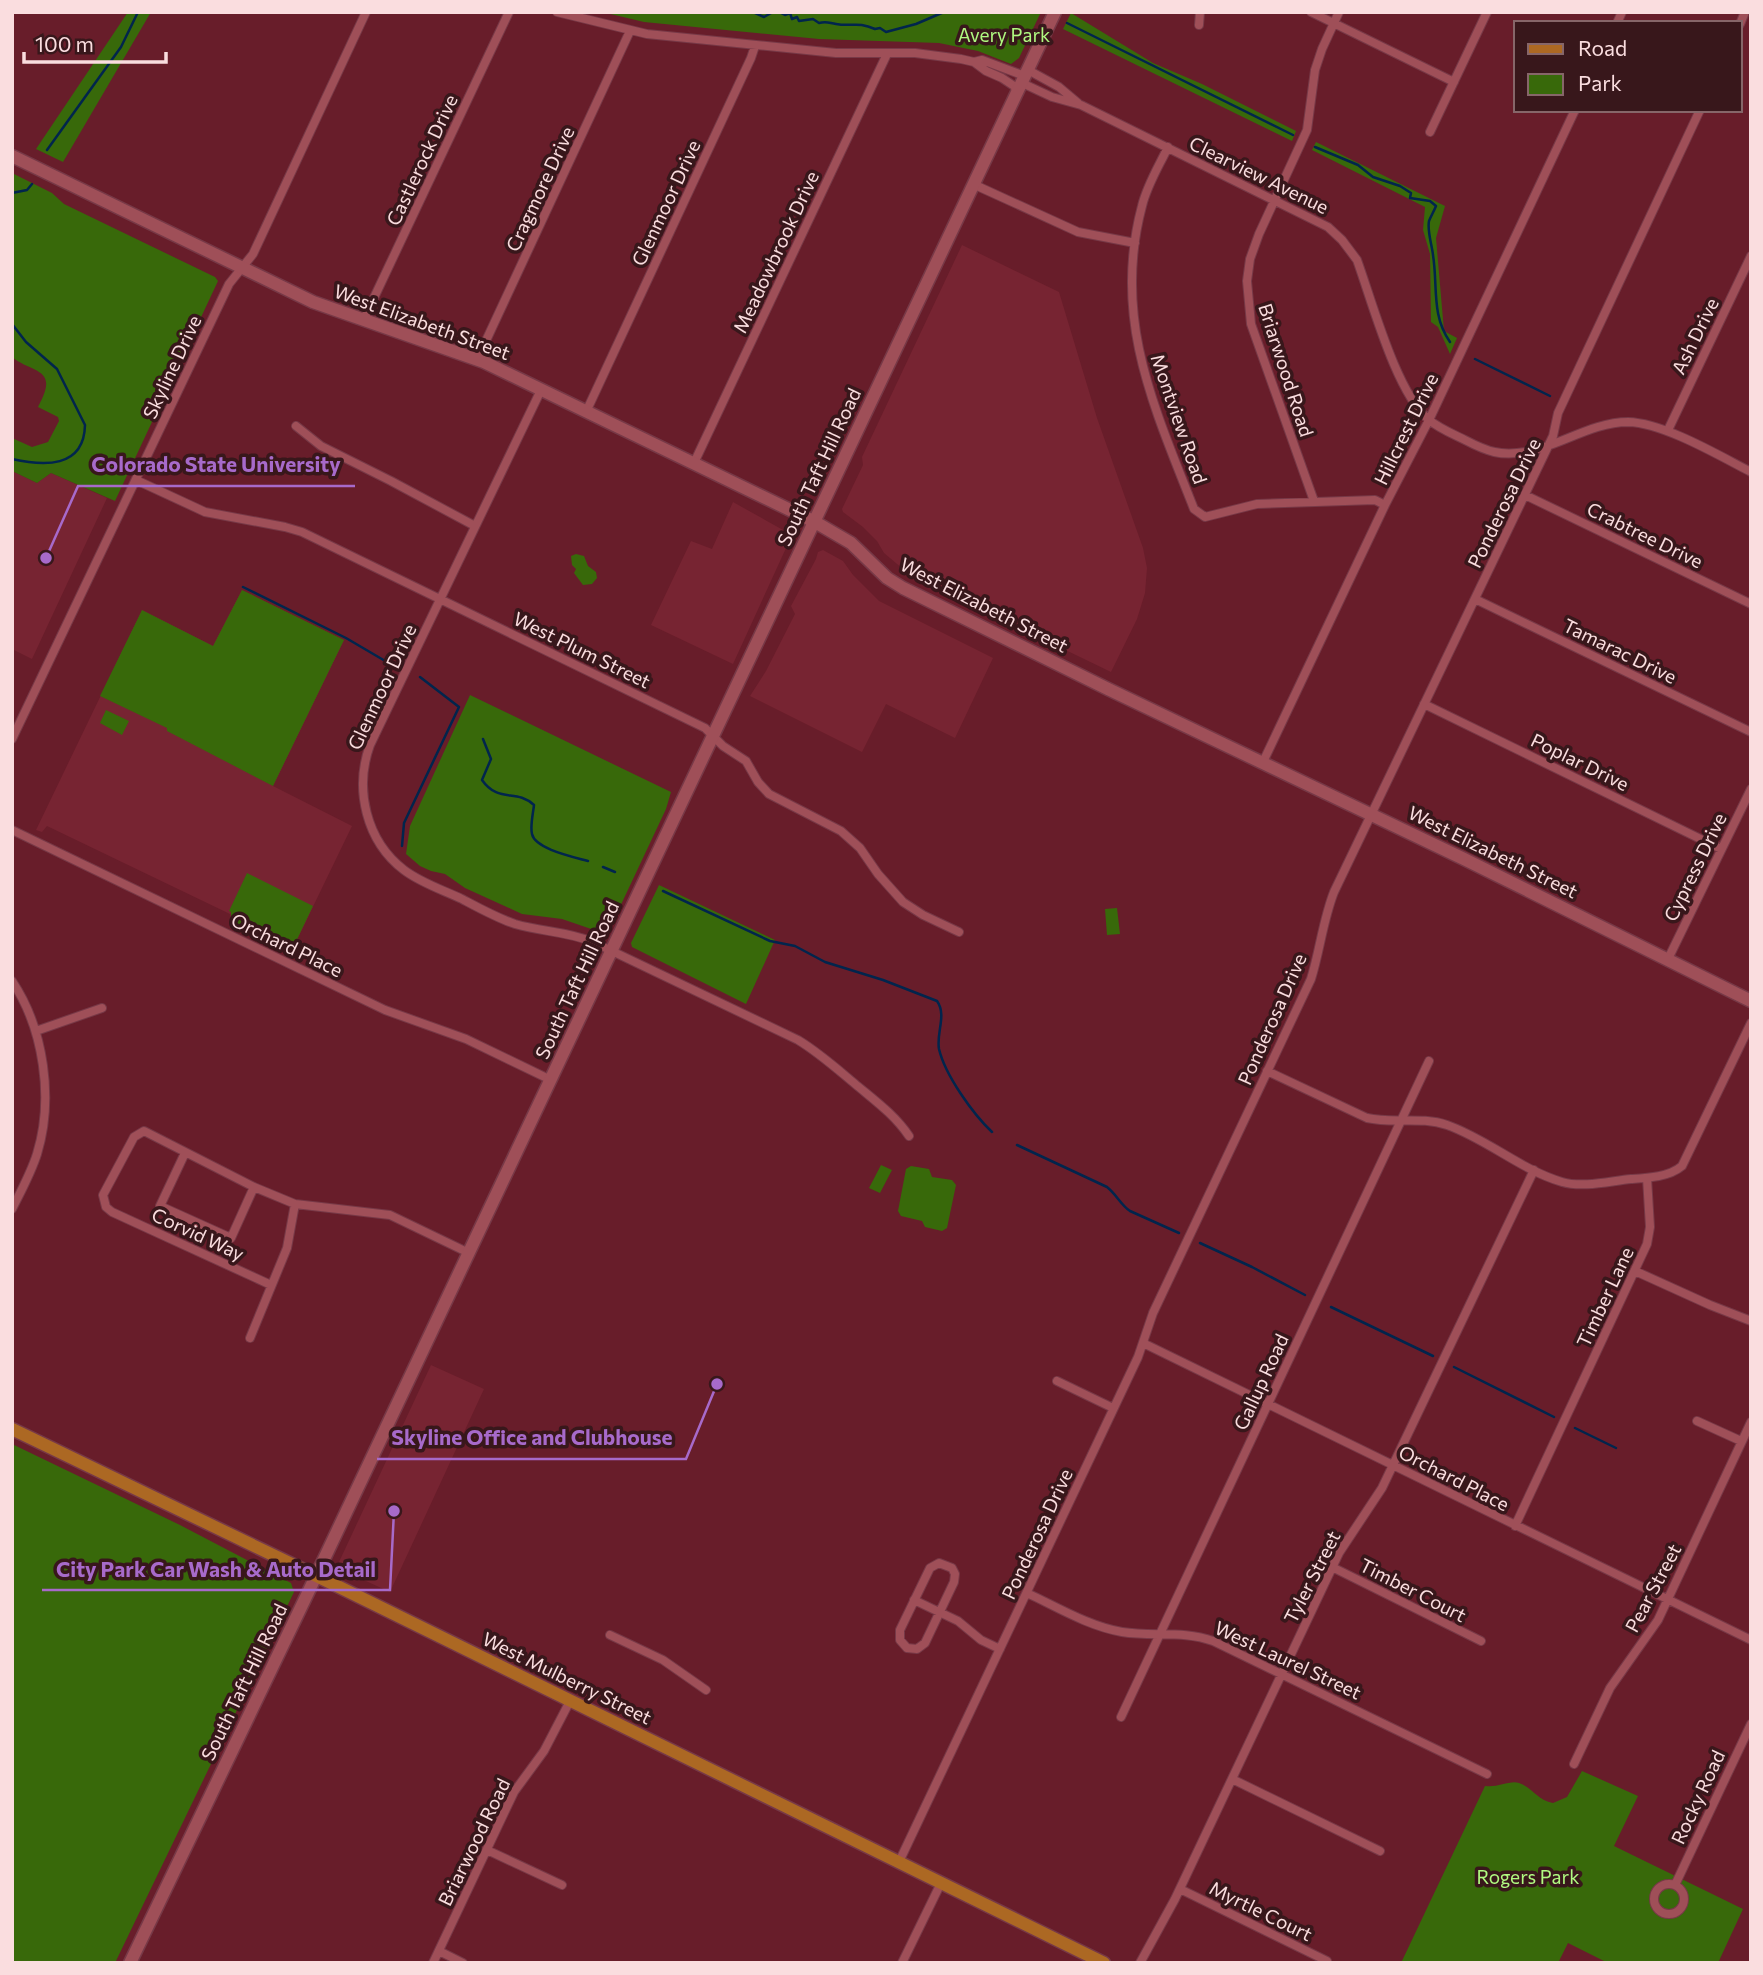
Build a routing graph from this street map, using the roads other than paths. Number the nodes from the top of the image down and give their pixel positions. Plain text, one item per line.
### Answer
1 (366, 12) edge
2 (509, 12) edge
3 (557, 12) edge
4 (1055, 12) edge
5 (1200, 12) edge
6 (1311, 12) edge
7 (1339, 12) edge
8 (1487, 12) edge
9 (1334, 23) junction
10 (1199, 25) dead end
11 (630, 31) junction
12 (755, 46) junction
13 (887, 54) junction
14 (974, 62) junction
15 (1023, 80) junction
16 (1454, 82) junction
17 (1081, 105) junction
18 (1574, 112) edge
19 (1699, 112) edge
20 (1430, 132) dead end
21 (1168, 147) junction
22 (12, 156) edge
23 (975, 185) junction
24 (1274, 199) junction
25 (1135, 243) junction
26 (1751, 256) edge
27 (241, 268) junction
28 (363, 321) junction
29 (477, 360) junction
30 (541, 390) junction
31 (586, 412) junction
32 (1429, 420) junction
33 (296, 426) dead end
34 (1668, 430) junction
35 (1549, 444) junction
36 (694, 463) junction
37 (1751, 472) edge
38 (136, 480) junction
39 (1525, 495) junction
40 (1314, 501) junction
41 (1385, 505) junction
42 (815, 522) junction
43 (475, 526) junction
44 (440, 599) junction
45 (1475, 599) junction
46 (1751, 604) edge
47 (1424, 704) junction
48 (12, 711) edge
49 (23, 716) junction
50 (1751, 732) edge
51 (713, 736) junction
52 (12, 739) edge
53 (1263, 762) junction
54 (1751, 789) edge
55 (1371, 815) junction
56 (12, 830) edge
57 (1721, 849) junction
58 (960, 932) dead end
59 (611, 951) junction
60 (1668, 959) junction
61 (12, 981) edge
62 (1751, 1001) edge
63 (102, 1008) dead end
64 (1751, 1023) edge
65 (36, 1031) junction
66 (1429, 1060) dead end
67 (1267, 1071) junction
68 (551, 1080) junction
69 (1402, 1120) junction
70 (909, 1136) dead end
71 (185, 1153) junction
72 (1534, 1170) junction
73 (1647, 1178) junction
74 (254, 1187) junction
75 (295, 1204) junction
76 (12, 1209) edge
77 (469, 1252) junction
78 (1635, 1270) junction
79 (271, 1285) junction
80 (1751, 1321) edge
81 (250, 1338) dead end
82 (1143, 1343) junction
83 (1058, 1381) dead end
84 (1268, 1403) junction
85 (1114, 1408) junction
86 (1697, 1420) dead end
87 (1751, 1422) edge
88 (12, 1429) edge
89 (1741, 1441) junction
90 (1393, 1465) junction
91 (1515, 1526) junction
92 (1332, 1566) junction
93 (316, 1576) junction
94 (1027, 1593) junction
95 (914, 1600) junction
96 (1668, 1600) junction
97 (940, 1613) junction
98 (1160, 1634) junction
99 (610, 1635) dead end
100 (1751, 1640) edge
101 (1481, 1641) dead end
102 (1000, 1649) junction
103 (1283, 1674) junction
104 (706, 1690) dead end
105 (570, 1701) junction
106 (1121, 1717) dead end
107 (1751, 1724) edge
108 (1574, 1764) dead end
109 (1487, 1774) dead end
110 (1232, 1779) junction
111 (487, 1850) junction
112 (1380, 1851) dead end
113 (899, 1862) junction
114 (941, 1883) junction
115 (562, 1885) dead end
116 (1675, 1885) dead end
117 (1180, 1889) junction
118 (439, 1951) junction
119 (1327, 1961) edge
120 (130, 1963) edge
121 (433, 1963) edge
122 (463, 1963) edge
123 (902, 1963) edge
124 (1104, 1963) edge
125 (1140, 1963) edge

1 - 27 street, Skyline Drive
2 - 28 street, Castlerock Drive
3 - 11 street, Clearview Avenue
4 - 15 main road, South Taft Hill Road
5 - 10 street
6 - 9 street
7 - 9 street, Briarwood Road
8 - 16 street
9 - 16 street
9 - 24 street, Briarwood Road
11 - 12 street, Clearview Avenue
11 - 29 street, Cragmore Drive
12 - 13 street, Clearview Avenue
12 - 31 street, Glenmoor Drive
13 - 14 street, Clearview Avenue
13 - 36 street, Meadowbrook Drive
14 - 15 street, Clearview Avenue
14 - 15 street, Clearview Avenue
15 - 17 street, Clearview Avenue
15 - 17 street, Clearview Avenue
15 - 23 main road, South Taft Hill Road
16 - 20 street
17 - 21 street, Clearview Avenue
18 - 32 street, Hillcrest Drive
19 - 35 street, Ponderosa Drive
21 - 24 street, Clearview Avenue
21 - 25 street, Montview Road
22 - 27 main road, West Elizabeth Street
23 - 25 street
23 - 42 main road, South Taft Hill Road
24 - 32 street, Clearview Avenue
24 - 40 street, Briarwood Road
25 - 40 street, Montview Road
26 - 34 street, Ash Drive
27 - 28 main road, West Elizabeth Street
27 - 38 street, Skyline Drive
28 - 29 main road, West Elizabeth Street
29 - 30 main road, West Elizabeth Street
30 - 31 main road, West Elizabeth Street
30 - 43 street, Glenmoor Drive
31 - 36 main road, West Elizabeth Street
32 - 35 street, Clearview Avenue
32 - 41 street, Hillcrest Drive
33 - 43 street
34 - 35 street, Clearview Avenue
34 - 37 street, Clearview Avenue
35 - 39 street, Ponderosa Drive
36 - 42 main road, West Elizabeth Street
38 - 44 street, West Plum Street
38 - 49 street, Skyline Drive
39 - 45 street, Ponderosa Drive
39 - 46 street, Crabtree Drive
40 - 41 street, Montview Road
41 - 53 street, Hillcrest Drive
42 - 51 main road, South Taft Hill Road
42 - 53 main road, West Elizabeth Street
43 - 44 street, Glenmoor Drive
44 - 51 street, West Plum Street
44 - 59 street, Glenmoor Drive
45 - 47 street, Ponderosa Drive
45 - 50 street, Tamarac Drive
47 - 55 street, Ponderosa Drive
47 - 57 street, Poplar Drive
48 - 49 street
49 - 52 street, Skyline Drive
51 - 58 street, West Plum Street
51 - 59 main road, South Taft Hill Road
53 - 55 main road, West Elizabeth Street
54 - 57 street, Cypress Drive
55 - 60 main road, West Elizabeth Street
55 - 67 street, Ponderosa Drive
56 - 68 street, Orchard Place
57 - 60 street, Cypress Drive
59 - 68 main road, South Taft Hill Road
59 - 70 street
60 - 62 main road, West Elizabeth Street
61 - 65 street
63 - 65 street
64 - 73 street
65 - 76 street
66 - 69 street, Gallup Road
67 - 69 street
67 - 82 street, Ponderosa Drive
68 - 77 main road, South Taft Hill Road
69 - 72 street
69 - 84 street, Gallup Road
71 - 74 street
71 - 74 street
71 - 79 street, Corvid Way
72 - 73 street
72 - 90 street, Tyler Street
73 - 78 street, Timber Lane
74 - 75 street
75 - 77 street
75 - 79 street
77 - 93 main road, South Taft Hill Road
78 - 80 street
78 - 91 street, Timber Lane
79 - 81 street
82 - 84 street, Orchard Place
82 - 85 street, Ponderosa Drive
83 - 85 street
84 - 90 street, Orchard Place
84 - 98 street, Gallup Road
85 - 94 street, Ponderosa Drive
86 - 89 street
87 - 89 street, Pear Street
88 - 93 main road, West Mulberry Street
89 - 96 street, Pear Street
90 - 91 street, Orchard Place
90 - 92 street, Tyler Street
91 - 96 street, Orchard Place
92 - 101 street, Timber Court
92 - 103 street, Tyler Street
93 - 105 main road, West Mulberry Street
93 - 120 main road, South Taft Hill Road
94 - 98 street, West Laurel Street
94 - 102 street, Ponderosa Drive
95 - 97 street
95 - 97 street
95 - 97 street
96 - 100 street, Orchard Place
96 - 108 street, Pear Street
97 - 102 street
98 - 103 street, West Laurel Street
98 - 106 street, Gallup Road
99 - 104 street
102 - 113 street, Ponderosa Drive
103 - 109 street, West Laurel Street
103 - 110 street, Tyler Street
105 - 111 street, Briarwood Road
105 - 113 main road, West Mulberry Street
107 - 116 street, Rocky Road
110 - 112 street
110 - 117 street, Tyler Street
111 - 115 street
111 - 118 street, Briarwood Road
113 - 114 main road, West Mulberry Street
114 - 123 street
114 - 124 main road, West Mulberry Street
117 - 119 street, Myrtle Court
117 - 125 street, Tyler Street
118 - 121 street, Briarwood Road
118 - 122 street

